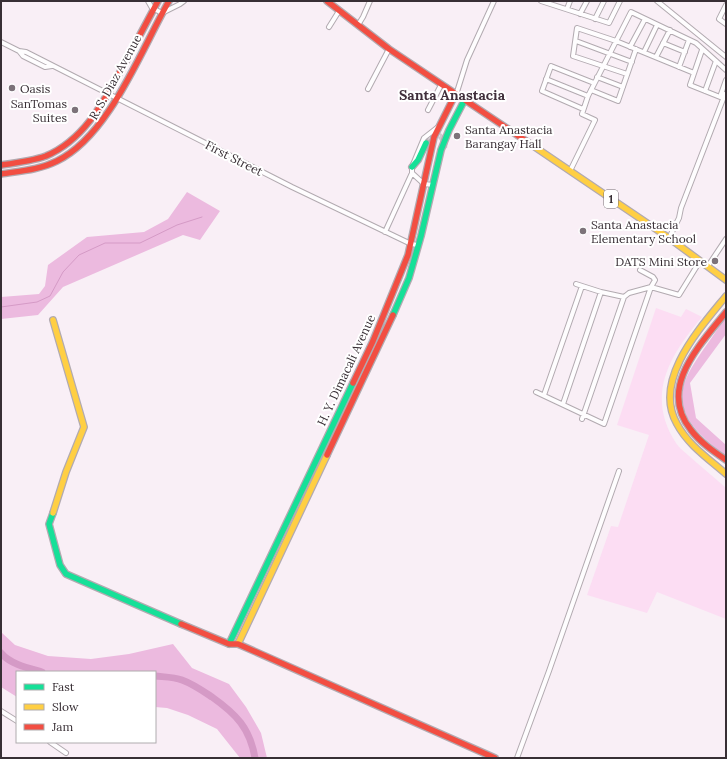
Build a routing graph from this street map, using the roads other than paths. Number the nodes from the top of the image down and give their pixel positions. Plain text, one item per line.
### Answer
1 (148, 1) edge
2 (158, 1) edge
3 (169, 1) edge
4 (184, 1) edge
5 (327, 1) edge
6 (370, 1) edge
7 (494, 1) edge
8 (541, 1) edge
9 (570, 1) edge
10 (587, 1) edge
11 (604, 1) edge
12 (620, 1) edge
13 (657, 1) edge
14 (726, 5) edge
15 (154, 9) junction
16 (566, 9) junction
17 (339, 11) junction
18 (162, 13) junction
19 (580, 14) junction
20 (595, 19) junction
21 (645, 19) junction
22 (726, 24) edge
23 (657, 25) junction
24 (358, 26) junction
25 (329, 27) dead end
26 (670, 30) junction
27 (689, 40) junction
28 (576, 41) junction
29 (1, 42) edge
30 (616, 42) junction
31 (136, 43) junction
32 (663, 43) junction
33 (630, 47) junction
34 (144, 48) junction
35 (389, 49) junction
36 (636, 49) junction
37 (702, 50) junction
38 (644, 52) junction
39 (685, 52) junction
40 (610, 53) junction
41 (656, 57) junction
42 (726, 57) edge
43 (716, 61) junction
44 (632, 62) junction
45 (603, 66) junction
46 (679, 67) junction
47 (726, 70) edge
48 (694, 73) junction
49 (627, 74) junction
50 (598, 78) junction
51 (546, 79) junction
52 (726, 80) edge
53 (594, 83) junction
54 (441, 85) junction
55 (623, 87) junction
56 (368, 89) dead end
57 (591, 90) junction
58 (705, 91) junction
59 (724, 93) edge
60 (108, 94) junction
61 (455, 95) junction
62 (588, 96) junction
63 (117, 99) junction
64 (464, 101) junction
65 (428, 110) dead end
66 (583, 110) junction
67 (445, 114) junction
68 (454, 120) junction
69 (439, 127) junction
70 (426, 143) dead end
71 (444, 151) tunnel mouth
72 (1, 165) edge
73 (412, 167) junction
74 (570, 171) junction
75 (412, 173) junction
76 (1, 174) edge
77 (435, 175) junction
78 (424, 184) junction
79 (433, 185) junction
80 (386, 232) junction
81 (669, 238) junction
82 (726, 239) edge
83 (411, 244) junction
84 (418, 245) junction
85 (700, 261) junction
86 (708, 266) junction
87 (640, 270) dead end
88 (726, 280) edge
89 (576, 284) dead end
90 (582, 286) junction
91 (651, 287) junction
92 (601, 292) junction
93 (726, 296) edge
94 (624, 297) junction
95 (726, 312) edge
96 (53, 320) dead end
97 (373, 341) junction
98 (380, 344) junction
99 (536, 392) dead end
100 (544, 395) junction
101 (563, 404) junction
102 (585, 415) junction
103 (582, 419) dead end
104 (726, 460) edge
105 (619, 471) dead end
106 (726, 474) edge
107 (229, 644) junction
108 (238, 644) junction
109 (1, 711) edge
110 (16, 720) edge
111 (51, 743) edge
112 (66, 753) dead end
113 (495, 758) edge
114 (517, 758) edge

1 - 15 street
2 - 15 main road, R. S. Diaz Avenue
3 - 18 main road, R. S. Diaz Avenue
4 - 18 street
5 - 17 main road, 1
6 - 24 street
7 - 61 street
8 - 16 street
9 - 16 street
10 - 19 street
11 - 20 street
12 - 20 street
13 - 42 street
14 - 22 street
15 - 18 street
15 - 31 main road, R. S. Diaz Avenue
16 - 19 street
17 - 24 main road, 1
17 - 25 street
18 - 34 main road, R. S. Diaz Avenue
19 - 20 street
21 - 23 street
21 - 30 street
21 - 33 street
23 - 26 street
23 - 38 street
24 - 35 main road, 1
26 - 27 street
26 - 32 street
27 - 37 street
27 - 39 street
28 - 30 street
28 - 40 street
28 - 45 street
29 - 60 street, First Street
30 - 33 street
30 - 40 street
31 - 34 main road
31 - 60 main road, R. S. Diaz Avenue
32 - 39 street
32 - 41 street
33 - 36 street
34 - 63 main road, R. S. Diaz Avenue
35 - 54 main road, 1
35 - 56 street
36 - 38 street
36 - 44 street
37 - 43 street
37 - 48 street
38 - 41 street
39 - 46 street
40 - 44 street
40 - 45 street
41 - 46 street
43 - 47 street
43 - 58 street
44 - 49 street
45 - 49 street
45 - 50 street
46 - 48 street
48 - 58 street
49 - 55 street
50 - 53 street
50 - 55 street
51 - 53 street
51 - 62 street
51 - 66 street
52 - 59 street
53 - 57 street
54 - 61 main road, 1
54 - 65 street
55 - 57 street
57 - 62 street
58 - 59 street
59 - 81 street
60 - 63 street, First Street
60 - 72 main road, R. S. Diaz Avenue
61 - 64 main road, 1
61 - 67 main road, H. Y. Dimacali Avenue
62 - 66 street
63 - 76 main road, R. S. Diaz Avenue
63 - 80 street, First Street
64 - 68 main road, H. Y. Dimacali Avenue
64 - 74 main road, 1
66 - 74 street
67 - 68 main road
67 - 69 main road, H. Y. Dimacali Avenue
68 - 77 main road, H. Y. Dimacali Avenue
69 - 73 street
69 - 78 main road, H. Y. Dimacali Avenue
70 - 73 main road
71 - 77 main road
73 - 75 street
74 - 81 main road, 1
75 - 78 street
75 - 80 street
77 - 79 main road, H. Y. Dimacali Avenue
78 - 79 street
78 - 83 main road, H. Y. Dimacali Avenue
79 - 84 main road, H. Y. Dimacali Avenue
80 - 83 street, First Street
81 - 85 main road, 1
82 - 86 street
83 - 84 street, First Street
83 - 97 main road, H. Y. Dimacali Avenue
84 - 98 main road, H. Y. Dimacali Avenue
85 - 86 main road, 1
85 - 91 street
86 - 88 main road, 1
87 - 91 street
89 - 90 street
90 - 92 street
90 - 100 street
91 - 94 street
91 - 102 street
92 - 94 street
92 - 101 street
93 - 106 main road
94 - 102 street
95 - 104 main road
96 - 107 main road
97 - 98 main road
97 - 107 main road, H. Y. Dimacali Avenue
98 - 108 main road, H. Y. Dimacali Avenue
99 - 100 street
100 - 101 street
101 - 102 street
102 - 103 street
105 - 114 street
107 - 108 main road
108 - 113 main road
109 - 110 street
111 - 112 street

